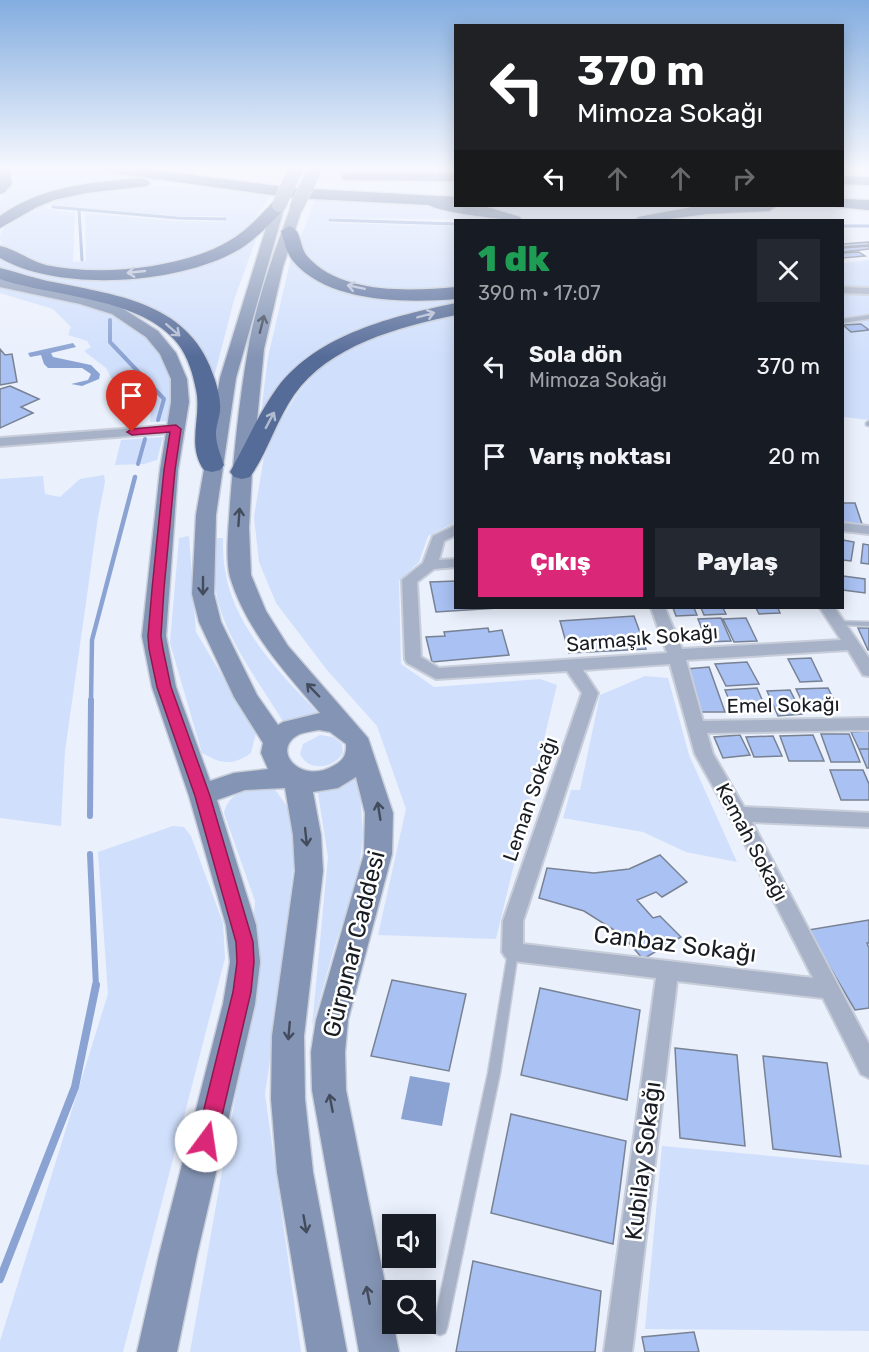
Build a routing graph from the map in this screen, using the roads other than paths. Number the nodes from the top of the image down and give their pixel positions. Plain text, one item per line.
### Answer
1 (250, 232) edge
2 (279, 232) edge
3 (289, 232) edge
4 (289, 232) edge
5 (0, 251) edge
6 (0, 273) edge
7 (0, 283) edge
8 (844, 290) edge
9 (869, 291) edge
10 (454, 293) edge
11 (454, 309) edge
12 (869, 317) edge
13 (844, 321) edge
14 (176, 429) junction
15 (0, 442) edge
16 (212, 465) junction
17 (242, 472) junction
18 (844, 527) edge
19 (454, 530) edge
20 (869, 530) edge
21 (454, 563) edge
22 (430, 565) junction
23 (658, 609) edge
24 (829, 609) edge
25 (839, 623) junction
26 (869, 624) edge
27 (853, 645) junction
28 (676, 658) junction
29 (572, 666) junction
30 (868, 666) edge
31 (869, 724) edge
32 (697, 727) junction
33 (356, 742) junction
34 (275, 746) junction
35 (294, 778) junction
36 (202, 796) junction
37 (738, 814) junction
38 (869, 820) edge
39 (513, 952) junction
40 (668, 970) junction
41 (831, 990) junction
42 (869, 1067) edge
43 (440, 1328) dead end
44 (157, 1352) edge
45 (327, 1352) edge
46 (379, 1352) edge
47 (618, 1352) edge

1 -> 5 highway
2 - 16 main road
10 -> 3 highway
17 -> 4 main road, Gürpınar Caddesi
6 -> 16 highway
7 - 14 main road
8 - 9 street
17 -> 11 highway
12 - 13 lane
14 - 15 street
14 - 36 main road
16 -> 34 main road
33 -> 17 main road, Gürpınar Caddesi
18 - 20 street
19 - 22 street
21 - 22 street
22 - 29 street, Sarmaşık Sokağı
23 - 28 street, Kemah Sokağı
24 - 25 street
25 - 26 lane
25 - 27 street
27 - 28 street, Sarmaşık Sokağı
27 - 30 street
28 - 29 street, Sarmaşık Sokağı
28 - 32 street, Kemah Sokağı
29 - 39 street, Leman Sokağı
31 - 32 street, Emel Sokağı
32 - 37 street, Kemah Sokağı
33 - 34 main road
33 - 35 main road
46 -> 33 main road, Gürpınar Caddesi
34 - 35 main road
34 - 36 main road
35 - 36 main road
35 -> 45 main road, Gürpınar Caddesi
36 - 44 main road
37 - 38 street
37 - 41 street, Kemah Sokağı
39 - 40 street, Canbaz Sokağı
39 - 43 lane
40 - 41 street, Canbaz Sokağı
40 - 47 street, Kubilay Sokağı
41 - 42 street, Kemah Sokağı

